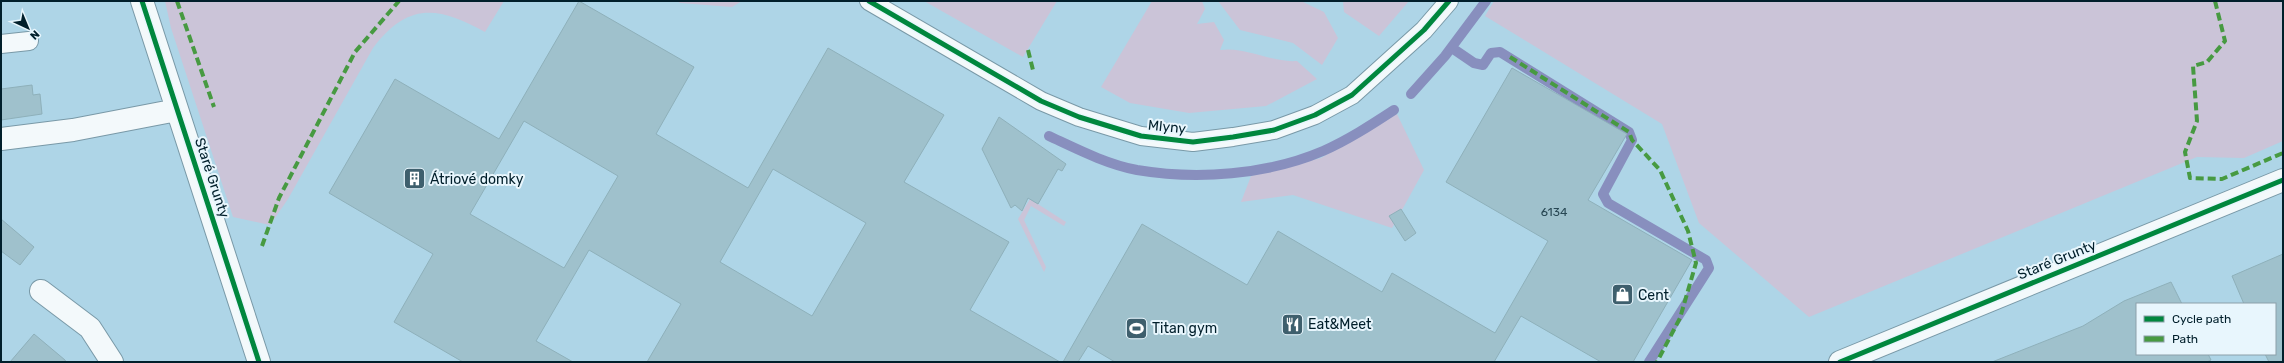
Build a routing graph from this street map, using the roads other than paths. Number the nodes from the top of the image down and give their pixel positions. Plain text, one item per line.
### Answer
1 (142, 1) edge
2 (869, 1) edge
3 (1449, 1) edge
4 (29, 41) dead end
5 (1, 44) edge
6 (177, 110) junction
7 (1, 139) edge
8 (2283, 180) edge
9 (41, 291) dead end
10 (112, 362) edge
11 (259, 362) edge
12 (1840, 362) edge

1 - 6 street, Staré Grunty
2 - 3 lane, Mlyny
4 - 5 lane
6 - 7 street
6 - 11 street, Staré Grunty
8 - 12 street, Staré Grunty
9 - 10 street

